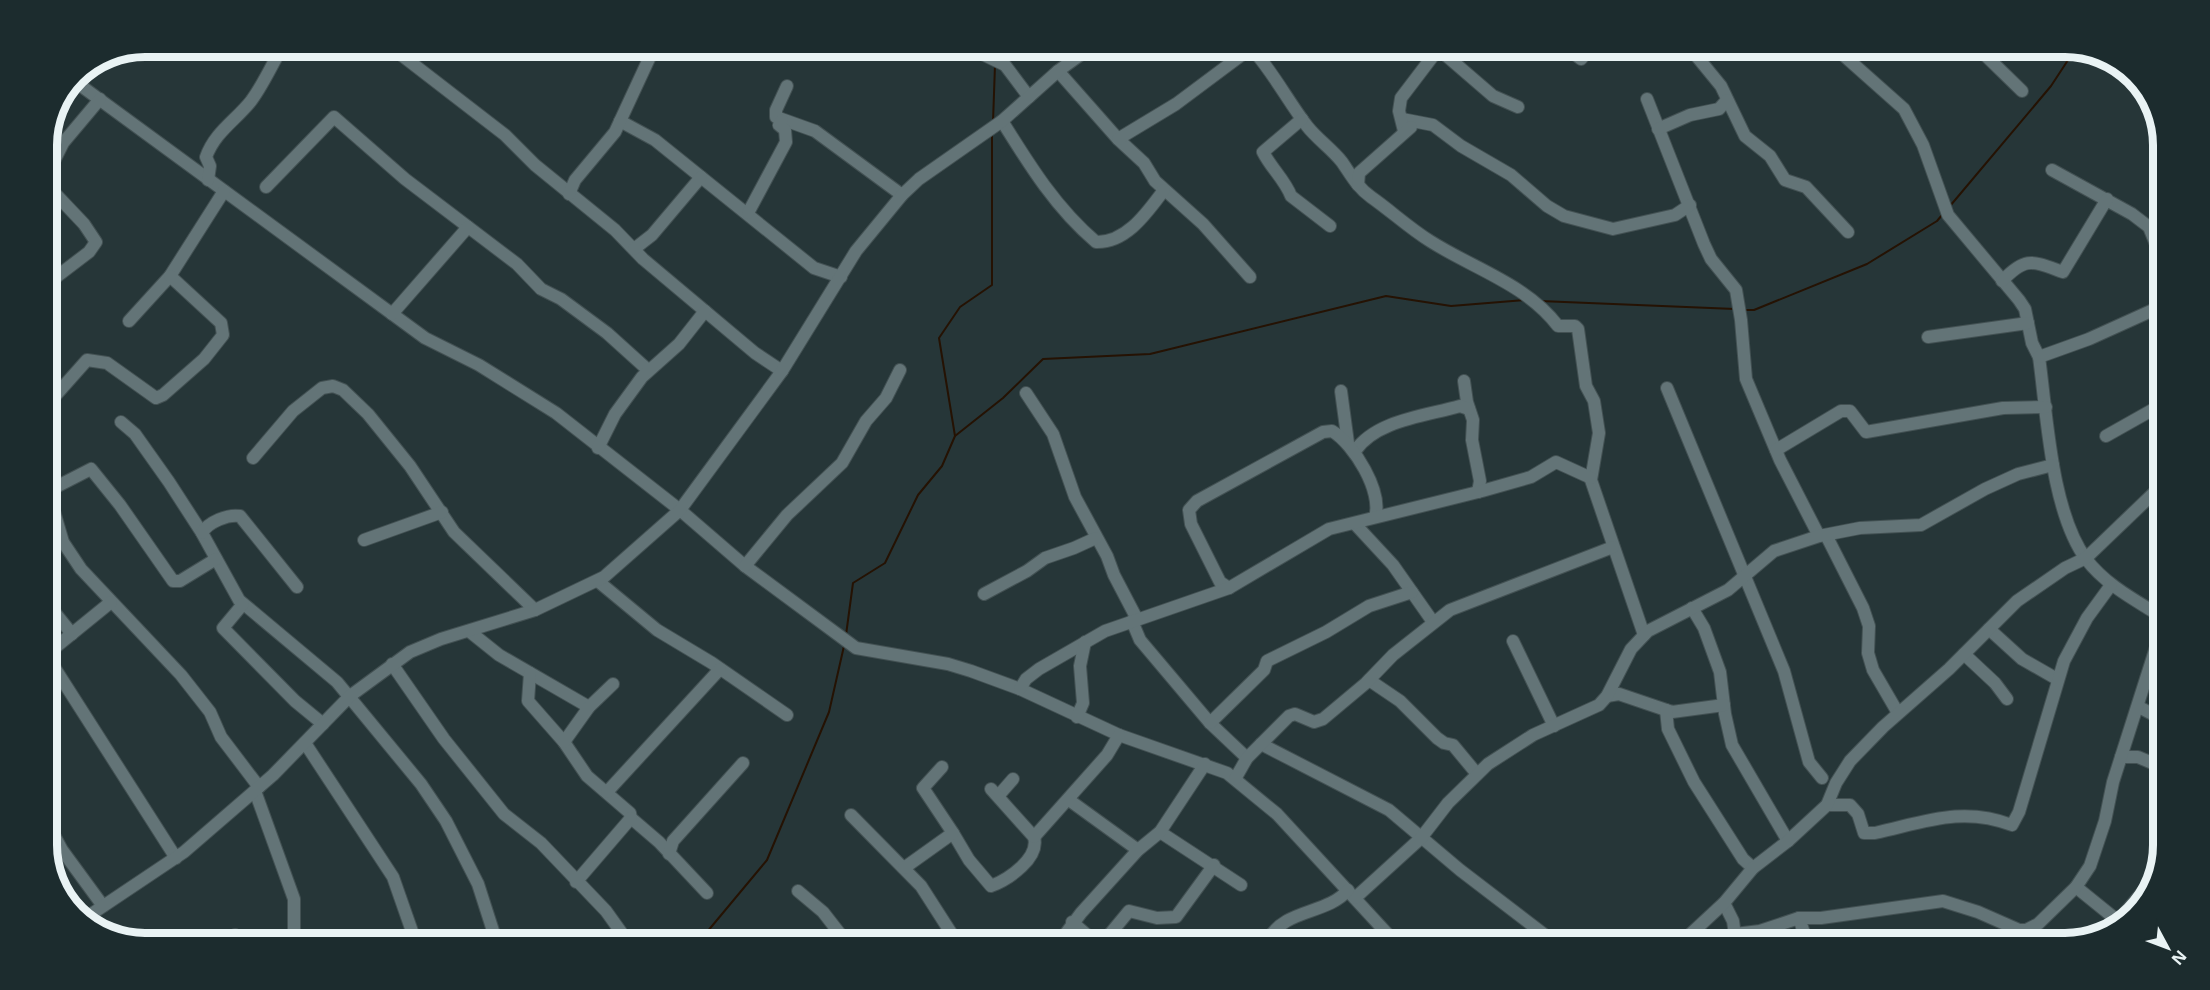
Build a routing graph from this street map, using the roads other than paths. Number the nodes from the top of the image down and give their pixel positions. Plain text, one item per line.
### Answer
1 (276, 57) edge
2 (404, 57) edge
3 (650, 57) edge
4 (989, 57) edge
5 (1077, 57) edge
6 (1239, 57) edge
7 (1258, 57) edge
8 (1432, 57) edge
9 (1448, 57) edge
10 (1698, 57) edge
11 (1846, 57) edge
12 (1986, 57) edge
13 (1058, 71) junction
14 (81, 85) edge
15 (787, 86) dead end
16 (2022, 90) dead end
17 (1029, 97) junction
18 (100, 99) junction
19 (1647, 99) dead end
20 (1728, 100) junction
21 (1518, 107) dead end
22 (1302, 119) junction
23 (782, 120) junction
24 (620, 121) junction
25 (1002, 121) junction
26 (1403, 125) junction
27 (1658, 129) junction
28 (1118, 139) junction
29 (57, 155) edge
30 (2052, 170) dead end
31 (701, 177) junction
32 (1354, 177) junction
33 (208, 180) junction
34 (266, 187) dead end
35 (1164, 190) junction
36 (224, 191) junction
37 (569, 194) junction
38 (902, 195) junction
39 (57, 196) edge
40 (2107, 199) junction
41 (1690, 206) junction
42 (748, 213) junction
43 (1330, 226) dead end
44 (468, 227) junction
45 (2153, 230) edge
46 (1848, 232) dead end
47 (634, 249) junction
48 (57, 276) edge
49 (170, 276) junction
50 (841, 277) junction
51 (1250, 277) dead end
52 (2002, 281) junction
53 (2153, 310) edge
54 (705, 311) junction
55 (392, 314) junction
56 (129, 321) dead end
57 (2028, 324) junction
58 (1928, 338) dead end
59 (2039, 357) junction
60 (648, 370) junction
61 (900, 370) dead end
62 (782, 371) junction
63 (1464, 381) dead end
64 (1667, 388) dead end
65 (1341, 392) dead end
66 (1026, 393) dead end
67 (57, 394) edge
68 (2046, 407) junction
69 (1469, 409) junction
70 (2153, 410) edge
71 (122, 422) dead end
72 (2106, 436) dead end
73 (1351, 447) junction
74 (598, 448) junction
75 (1776, 450) junction
76 (253, 458) dead end
77 (2053, 465) junction
78 (1591, 478) junction
79 (57, 485) edge
80 (1478, 492) junction
81 (2153, 495) edge
82 (680, 510) junction
83 (442, 512) junction
84 (1375, 517) junction
85 (57, 524) edge
86 (1360, 526) junction
87 (202, 533) junction
88 (1823, 535) junction
89 (1095, 538) junction
90 (364, 540) dead end
91 (1613, 547) junction
92 (2086, 558) junction
93 (216, 559) junction
94 (745, 566) junction
95 (1745, 575) junction
96 (598, 582) junction
97 (2110, 585) junction
98 (297, 587) dead end
99 (1222, 587) junction
100 (1412, 592) junction
101 (984, 594) dead end
102 (111, 602) junction
103 (243, 604) junction
104 (1692, 608) junction
105 (535, 610) junction
106 (2153, 612) edge
107 (57, 615) edge
108 (1135, 620) junction
109 (1433, 622) junction
110 (1989, 629) junction
111 (469, 631) junction
112 (72, 634) junction
113 (1644, 635) junction
114 (1513, 641) dead end
115 (1085, 642) junction
116 (57, 647) edge
117 (1964, 654) junction
118 (2153, 660) edge
119 (392, 664) junction
120 (720, 669) junction
121 (57, 671) edge
122 (530, 673) junction
123 (2057, 679) junction
124 (1369, 680) junction
125 (613, 684) dead end
126 (1020, 689) junction
127 (350, 696) junction
128 (1607, 696) junction
129 (2007, 699) dead end
130 (1724, 705) junction
131 (589, 707) junction
132 (2139, 707) junction
133 (1666, 710) junction
134 (1898, 713) junction
135 (2153, 714) edge
136 (787, 715) dead end
137 (1077, 717) junction
138 (1210, 723) junction
139 (323, 724) junction
140 (1554, 726) junction
141 (1119, 735) junction
142 (564, 742) junction
143 (305, 743) junction
144 (1261, 744) junction
145 (2121, 757) junction
146 (1247, 758) junction
147 (743, 763) dead end
148 (2153, 763) edge
149 (1205, 764) junction
150 (942, 767) dead end
151 (1477, 774) junction
152 (1013, 778) dead end
153 (1822, 778) dead end
154 (1236, 779) junction
155 (257, 789) junction
156 (607, 792) junction
157 (1069, 800) junction
158 (1827, 805) junction
159 (851, 815) dead end
160 (631, 818) junction
161 (1160, 831) junction
162 (952, 833) junction
163 (1423, 836) junction
164 (1034, 837) junction
165 (57, 841) edge
166 (1788, 842) junction
167 (1138, 850) junction
168 (669, 854) junction
169 (176, 858) junction
170 (1214, 865) junction
171 (904, 868) junction
172 (1752, 868) junction
173 (576, 882) junction
174 (1241, 885) dead end
175 (2076, 887) junction
176 (798, 891) dead end
177 (706, 893) dead end
178 (1352, 894) junction
179 (1724, 903) junction
180 (103, 906) junction
181 (91, 915) edge
182 (1799, 918) junction
183 (2113, 919) edge
184 (1072, 922) junction
185 (294, 933) edge
186 (413, 933) edge
187 (494, 933) edge
188 (621, 933) edge
189 (839, 933) edge
190 (951, 933) edge
191 (1065, 933) edge
192 (1085, 933) edge
193 (1111, 933) edge
194 (1274, 933) edge
195 (1387, 933) edge
196 (1542, 933) edge
197 (1692, 933) edge
198 (1734, 933) edge
199 (1753, 933) edge
200 (1804, 933) edge

1 - 33 street
2 - 37 street
3 - 24 street
4 - 17 street
5 - 13 street
6 - 28 street
7 - 22 street
8 - 26 street
9 - 21 street
10 - 20 street
11 - 52 street
12 - 16 street
13 - 17 street
13 - 28 street
14 - 18 street
15 - 23 street
17 - 25 street
18 - 29 street
18 - 33 street
19 - 27 street
20 - 27 street
20 - 46 street
22 - 32 street
22 - 43 street
23 - 38 street
23 - 42 street
24 - 31 street
24 - 37 street
25 - 35 street
25 - 38 street
26 - 32 street
26 - 41 street
27 - 41 street
28 - 35 street
30 - 40 street
31 - 42 street
31 - 47 street
32 - 78 street
33 - 36 street
34 - 44 street
35 - 51 street
36 - 49 street
36 - 55 street
37 - 47 street
38 - 50 street
39 - 48 street
40 - 45 street
40 - 52 street
41 - 75 street
42 - 50 street
44 - 55 street
44 - 60 street
47 - 54 street
49 - 56 street
49 - 67 street
50 - 62 street
52 - 57 street
53 - 59 street
54 - 60 street
54 - 62 street
55 - 74 street
57 - 58 street
57 - 59 street
59 - 68 street
60 - 74 street
61 - 94 street
62 - 82 street
63 - 69 street
64 - 95 street
65 - 73 street
66 - 89 street
68 - 75 street
68 - 77 street
69 - 73 street
69 - 80 street
70 - 72 street
71 - 87 street
73 - 84 street
73 - 99 street
74 - 82 street
75 - 88 street
76 - 83 street
77 - 88 street
77 - 92 street
78 - 80 street
78 - 91 street
79 - 93 street
80 - 84 street
81 - 92 street
82 - 94 street
82 - 96 street
83 - 90 street
83 - 105 street
84 - 86 street
85 - 102 street
86 - 99 street
86 - 100 street
87 - 93 street
87 - 98 street
88 - 95 street
88 - 134 street
89 - 101 street
89 - 108 street
91 - 109 street
91 - 113 street
92 - 97 street
92 - 110 street
93 - 103 street
94 - 126 street
95 - 104 street
95 - 153 street
96 - 105 street
96 - 120 street
97 - 106 street
97 - 123 street
99 - 108 street
100 - 109 street
100 - 138 street
102 - 112 street
102 - 155 street
103 - 127 street
103 - 139 street
104 - 113 street
104 - 130 street
105 - 111 street
107 - 112 street
108 - 115 street
108 - 138 street
109 - 124 street
110 - 117 street
110 - 123 street
111 - 119 street
111 - 122 street
112 - 116 street
113 - 128 street
114 - 140 street
115 - 126 street
115 - 137 street
117 - 129 street
117 - 134 street
118 - 132 street
119 - 127 street
119 - 173 street
120 - 136 street
120 - 156 street
121 - 169 street
122 - 131 street
122 - 142 street
123 - 158 street
124 - 144 street
124 - 151 street
125 - 131 street
126 - 137 street
127 - 139 street
127 - 187 street
128 - 133 street
128 - 140 street
130 - 133 street
130 - 166 street
131 - 142 street
132 - 135 street
132 - 145 street
133 - 172 street
134 - 158 street
137 - 141 street
138 - 146 street
139 - 143 street
140 - 151 street
141 - 149 street
141 - 157 street
142 - 156 street
143 - 155 street
143 - 186 street
144 - 146 street
144 - 163 street
145 - 148 street
145 - 175 street
146 - 154 street
147 - 168 street
149 - 154 street
149 - 161 street
150 - 162 street
151 - 163 street
152 - 164 street
154 - 178 street
155 - 169 street
155 - 185 street
156 - 160 street
157 - 164 street
157 - 167 street
158 - 166 street
159 - 171 street
160 - 168 street
160 - 173 street
161 - 167 street
161 - 170 street
162 - 164 street
162 - 171 street
163 - 178 street
163 - 196 street
165 - 180 street
166 - 172 street
167 - 184 street
168 - 177 street
169 - 180 street
170 - 174 street
170 - 193 street
171 - 190 street
172 - 179 street
173 - 188 street
175 - 182 street
175 - 183 street
176 - 189 street
178 - 194 street
178 - 195 street
179 - 197 street
179 - 198 street
180 - 181 street
182 - 199 street
182 - 200 street
184 - 191 street
184 - 192 street

